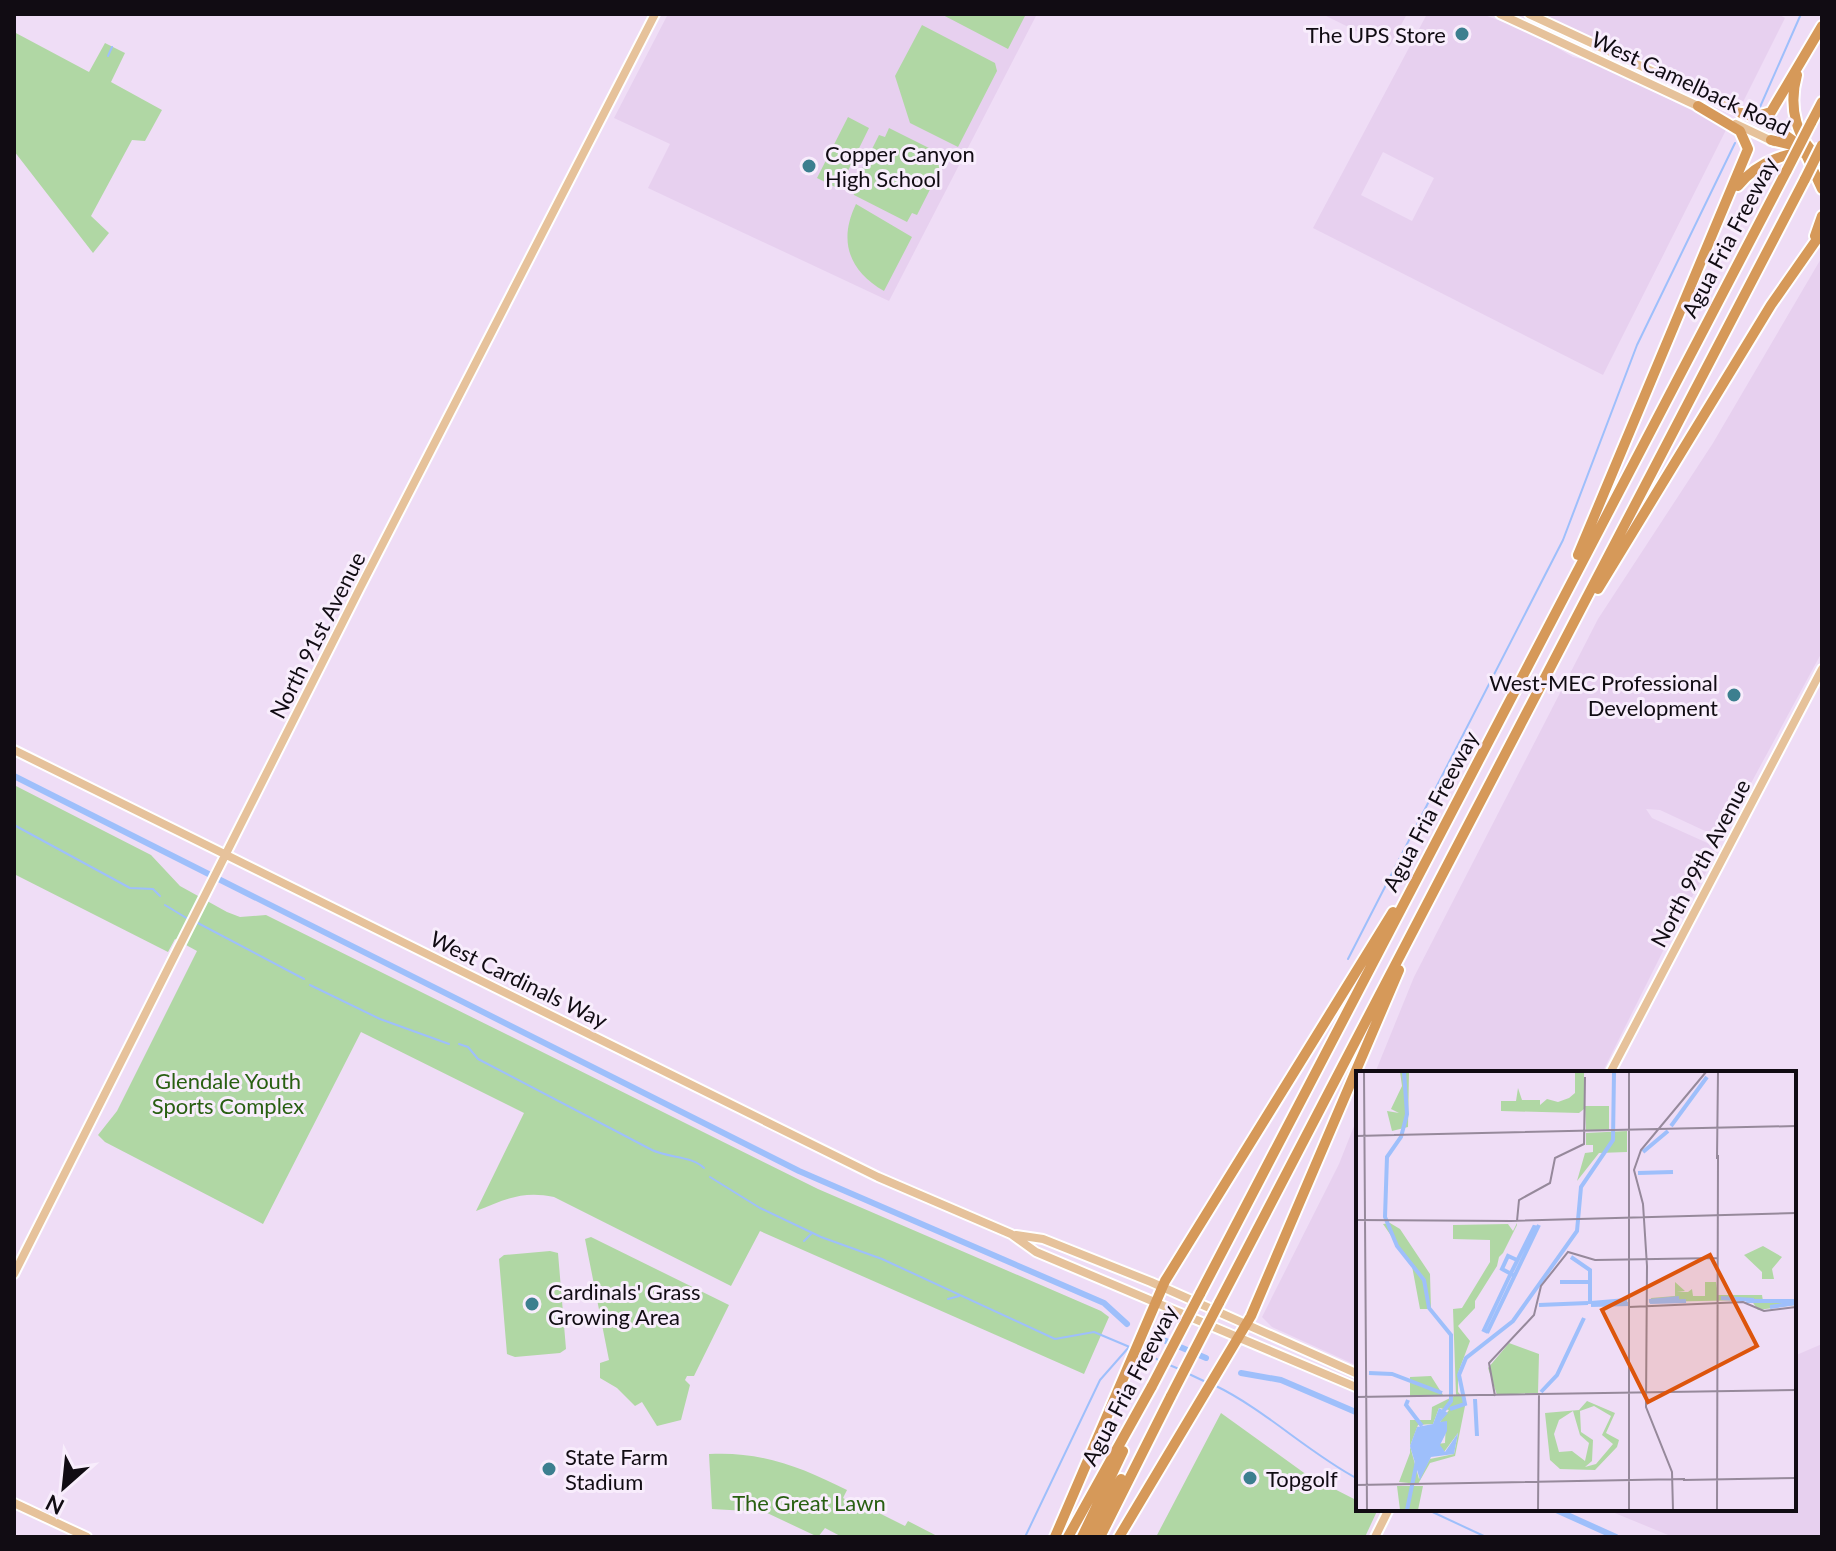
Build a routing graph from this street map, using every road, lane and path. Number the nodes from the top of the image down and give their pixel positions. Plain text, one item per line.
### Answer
1 (655, 14) edge
2 (1500, 14) edge
3 (1529, 14) edge
4 (1542, 20) junction
5 (1822, 26) edge
6 (1585, 53) junction
7 (1800, 66) junction
8 (1666, 79) junction
9 (1822, 102) edge
10 (1698, 106) junction
11 (1741, 113) junction
12 (1777, 129) joint
13 (1771, 140) joint
14 (1814, 152) edge
15 (1822, 189) edge
16 (1728, 203) junction
17 (1822, 216) edge
18 (1822, 232) edge
19 (1813, 242) junction
20 (1546, 629) junction
21 (1565, 639) junction
22 (1822, 669) edge
23 (14, 750) edge
24 (226, 856) junction
25 (1421, 871) junction
26 (1440, 880) junction
27 (1357, 1071) edge
28 (1611, 1071) edge
29 (1356, 1074) edge
30 (1011, 1234) junction
31 (14, 1274) edge
32 (1162, 1287) junction
33 (1154, 1303) junction
34 (1247, 1325) junction
35 (1239, 1340) junction
36 (1356, 1373) edge
37 (1356, 1387) edge
38 (1131, 1426) junction
39 (1151, 1435) junction
40 (14, 1503) edge
41 (1388, 1511) edge
42 (87, 1537) edge
43 (1055, 1537) edge
44 (1068, 1537) edge
45 (1082, 1537) edge
46 (1089, 1537) edge
47 (1100, 1537) edge
48 (1119, 1537) edge
49 (1375, 1537) edge

1 - 24 main road, North 91st Avenue
2 - 6 main road, West Camelback Road
3 - 4 main road, West Camelback Road
4 - 6 main road
4 - 8 main road, West Camelback Road
5 - 7 highway
6 - 8 main road
6 - 10 main road, West Camelback Road
7 - 11 highway
7 - 14 highway
8 - 11 main road, West Camelback Road
9 - 20 highway, Agua Fria Freeway, bridge
10 - 13 main road, West Camelback Road
10 - 16 highway
11 - 12 main road, West Camelback Road
12 - 14 highway
13 - 14 highway
14 - 15 highway
14 - 16 highway
14 - 21 highway, Agua Fria Freeway, bridge
16 - 20 highway
17 - 19 highway
18 - 19 highway
19 - 21 highway
20 - 25 highway, Agua Fria Freeway
21 - 26 highway, Agua Fria Freeway
22 - 28 main road, North 99th Avenue
23 - 24 main road, West Cardinals Way
24 - 30 main road, West Cardinals Way
24 - 31 main road, North 91st Avenue
25 - 32 highway
25 - 38 highway, Agua Fria Freeway, bridge
26 - 27 highway
26 - 39 highway, Agua Fria Freeway, bridge
29 - 34 highway
30 - 32 main road, West Cardinals Way
30 - 33 main road, West Cardinals Way
32 - 33 highway
32 - 34 main road
33 - 35 main road, West Cardinals Way
33 - 43 highway
34 - 35 highway
34 - 36 main road
35 - 37 main road, West Cardinals Way
35 - 48 highway
38 - 44 highway, Agua Fria Freeway
38 - 45 highway
39 - 46 highway
39 - 47 highway, Agua Fria Freeway
40 - 42 main road
41 - 49 main road

